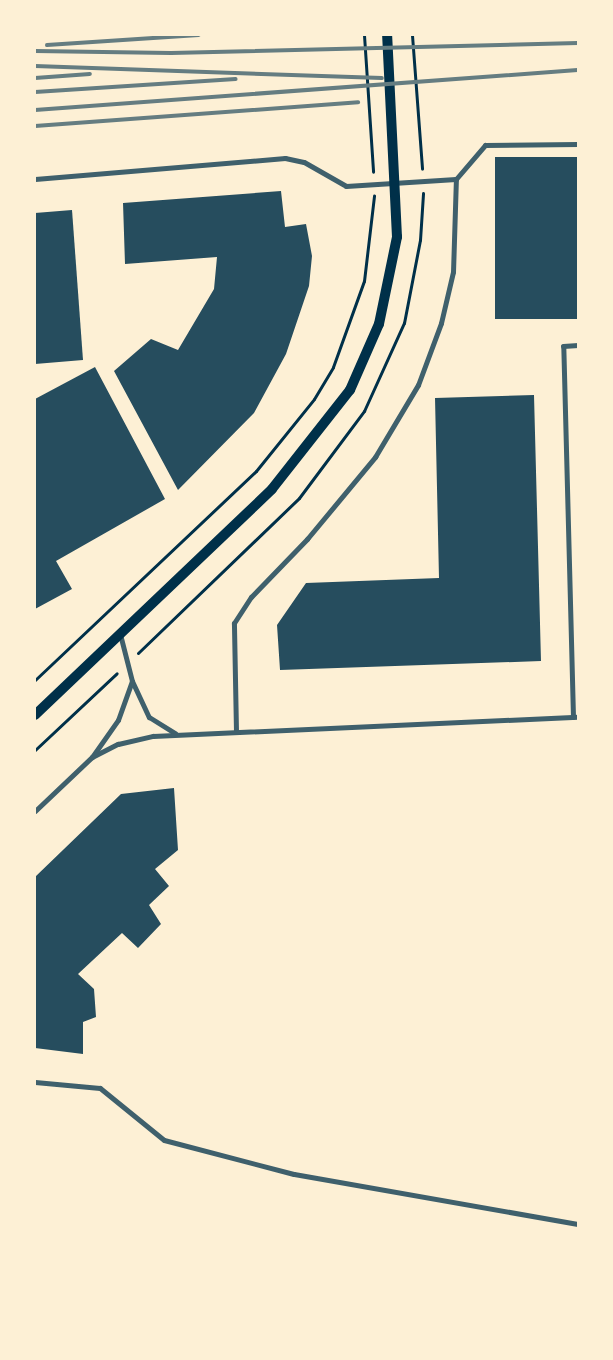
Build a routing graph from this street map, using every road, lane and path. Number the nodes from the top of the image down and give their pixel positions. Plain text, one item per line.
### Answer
1 (364, 35) edge
2 (387, 35) edge
3 (412, 35) edge
4 (578, 144) edge
5 (422, 173) dead end
6 (374, 175) dead end
7 (35, 179) edge
8 (456, 179) junction
9 (423, 189) dead end
10 (422, 213) dead end
11 (375, 215) dead end
12 (578, 345) edge
13 (271, 525) dead end
14 (120, 634) junction
15 (128, 663) junction
16 (35, 680) edge
17 (132, 681) junction
18 (35, 714) edge
19 (576, 717) edge
20 (236, 731) junction
21 (178, 734) junction
22 (35, 750) edge
23 (92, 758) junction
24 (35, 811) edge
25 (35, 1082) edge
26 (578, 1224) edge

1 - 6 path
2 - 14 main road
3 - 5 path
4 - 8 street
7 - 8 street
8 - 20 street
9 - 10 path
11 - 16 path
12 - 19 street
13 - 15 path
14 - 15 street
14 - 18 main road
15 - 17 street
15 - 22 path
17 - 21 street
17 - 23 street
19 - 20 street
20 - 21 street
21 - 23 street
23 - 24 street
25 - 26 street

